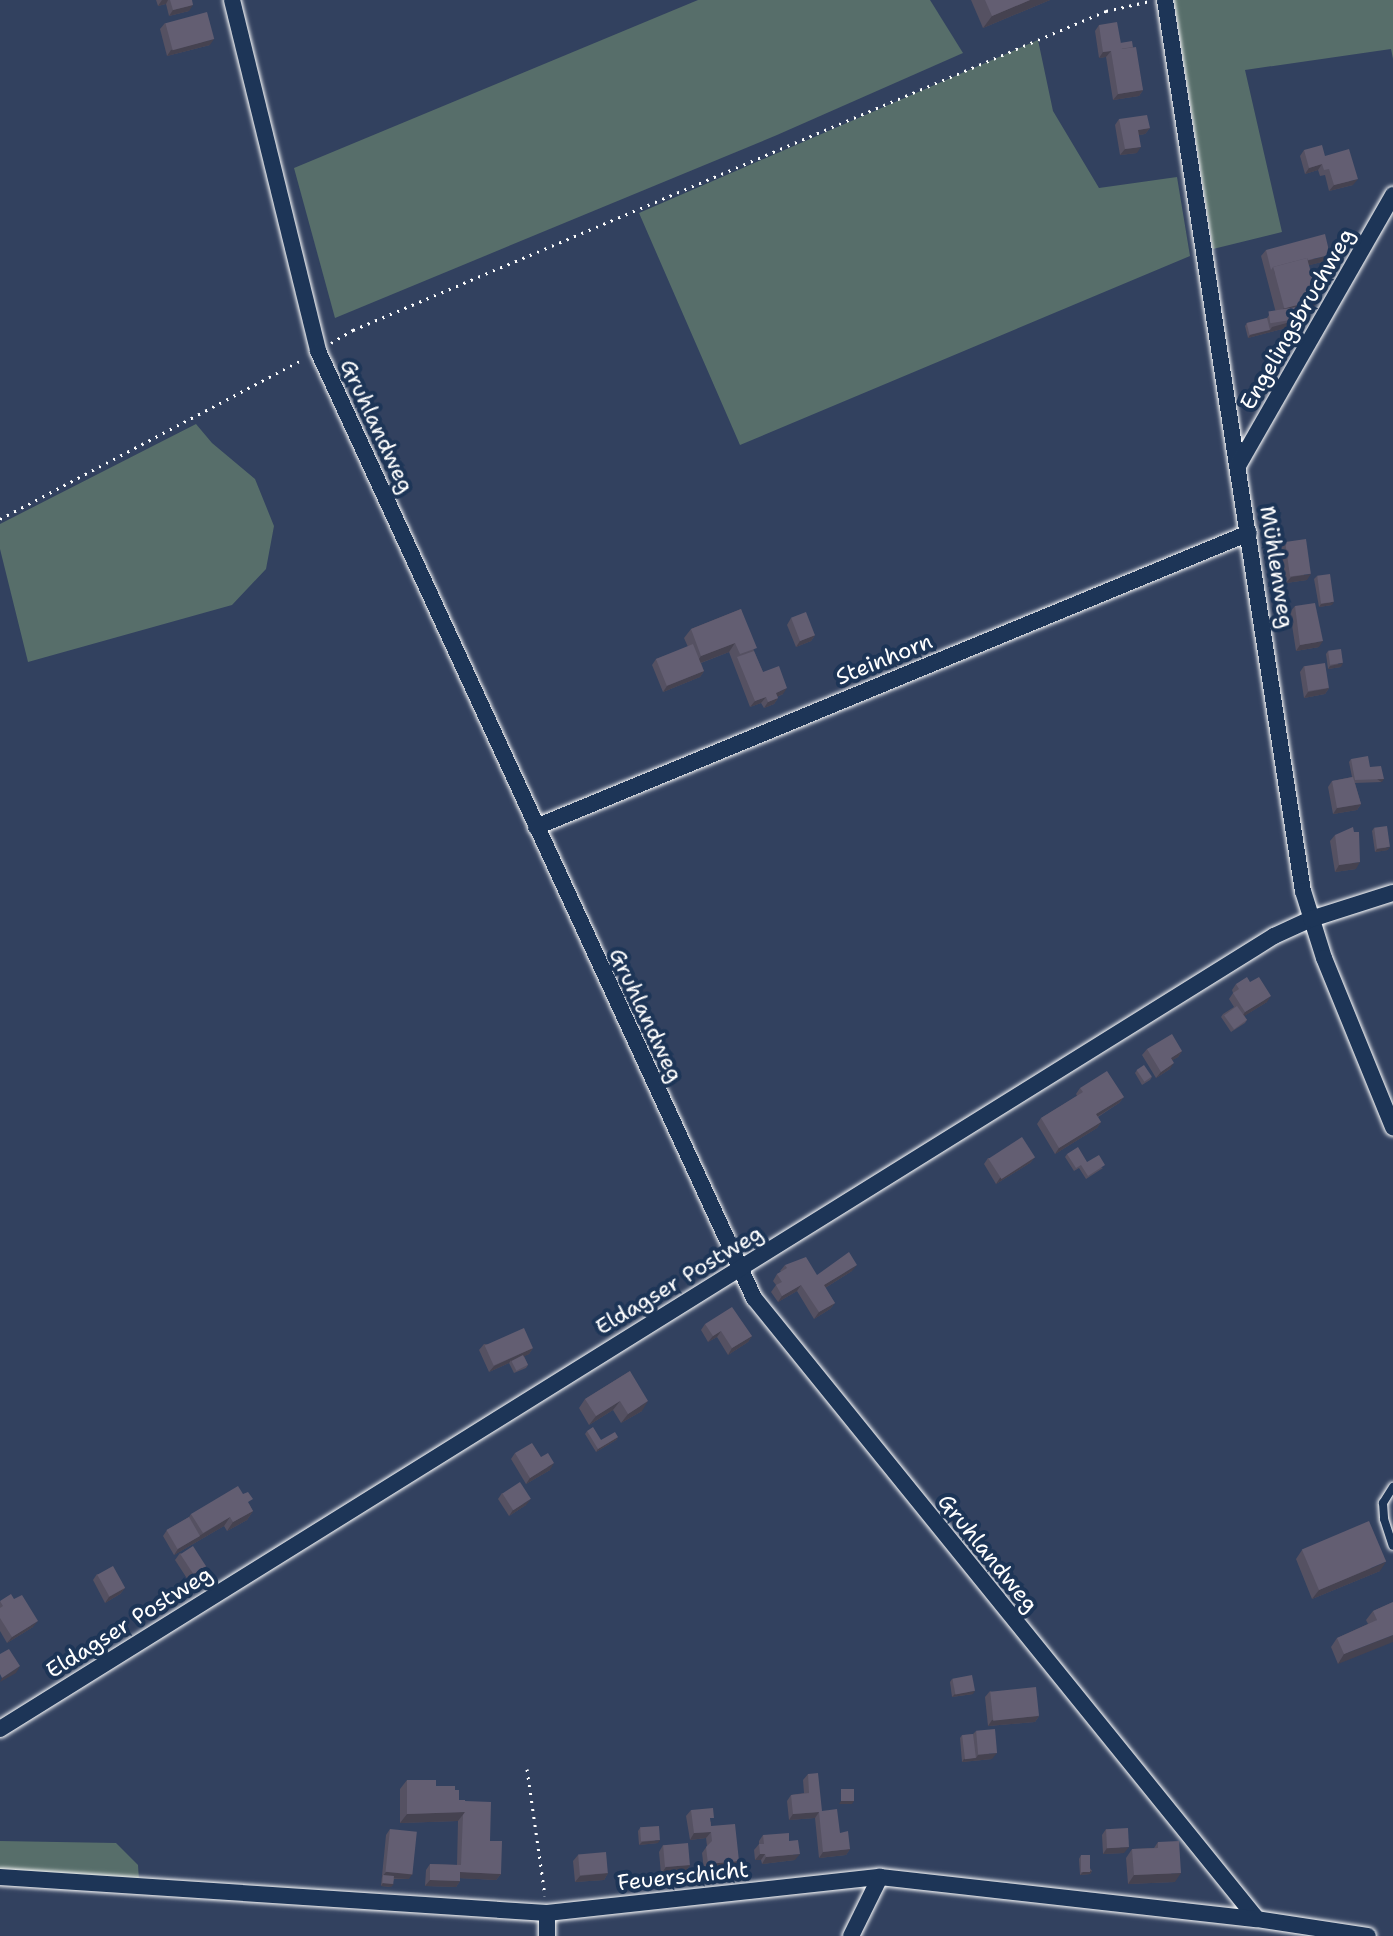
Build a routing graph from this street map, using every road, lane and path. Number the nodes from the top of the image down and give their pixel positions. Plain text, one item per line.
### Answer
1 (232, 0) edge
2 (1153, 0) edge
3 (1165, 0) edge
4 (1393, 195) edge
5 (318, 351) junction
6 (1239, 464) junction
7 (0, 519) edge
8 (1249, 533) junction
9 (536, 827) junction
10 (1393, 893) edge
11 (1311, 919) junction
12 (1393, 1127) edge
13 (737, 1267) junction
14 (1393, 1487) edge
15 (1393, 1546) edge
16 (0, 1729) edge
17 (527, 1769) dead end
18 (0, 1877) edge
19 (880, 1877) junction
20 (547, 1913) junction
21 (1257, 1919) junction
22 (547, 1936) edge
23 (851, 1936) edge
24 (1368, 1936) edge

1 - 5 street, Gruhlandweg
2 - 5 path
3 - 6 street, Mühlenweg
4 - 6 street, Engelingsbruchweg
5 - 7 path
5 - 9 street, Gruhlandweg
6 - 8 street, Mühlenweg
8 - 9 street, Steinhorn
8 - 11 street, Mühlenweg
9 - 13 street, Gruhlandweg
10 - 11 street, Eldagser Postweg
11 - 12 street, Mühlenweg
11 - 13 street, Eldagser Postweg
13 - 16 street, Eldagser Postweg
13 - 21 street, Gruhlandweg
14 - 15 lane
17 - 20 path
18 - 20 street, Feuerschicht
19 - 20 street, Feuerschicht
19 - 21 street, Feuerschicht
19 - 23 street
20 - 22 street
21 - 24 street, Feuerschicht

